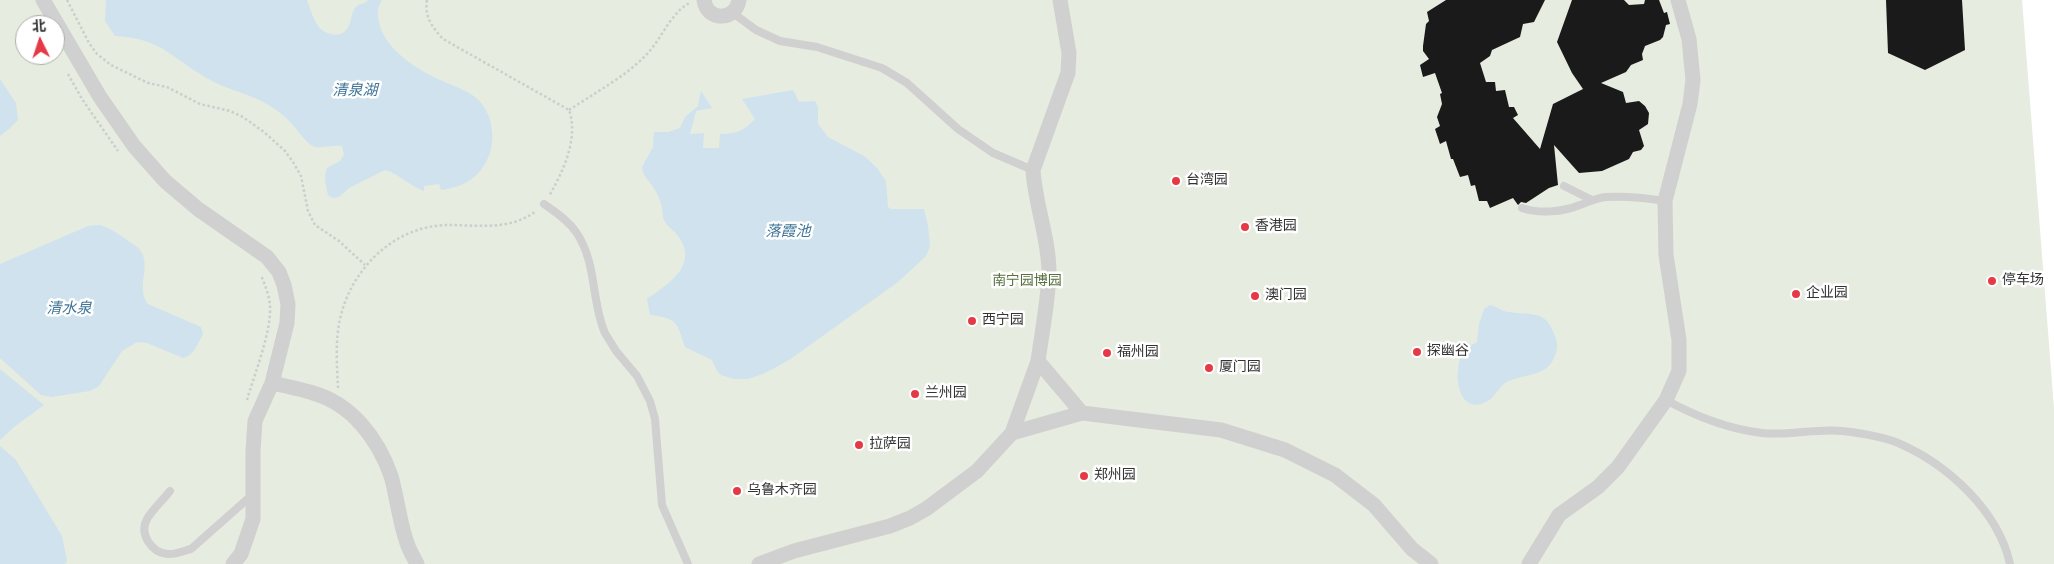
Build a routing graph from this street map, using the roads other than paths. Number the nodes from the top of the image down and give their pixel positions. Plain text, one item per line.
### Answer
1 (43, 0) edge
2 (704, 0) edge
3 (1060, 0) edge
4 (1678, 0) edge
5 (736, 6) edge
6 (1033, 170) junction
7 (1564, 186) dead end
8 (1592, 200) junction
9 (1665, 201) junction
10 (544, 204) road end
11 (1522, 208) dead end
12 (1038, 361) junction
13 (272, 383) junction
14 (1666, 400) junction
15 (1082, 413) junction
16 (1012, 433) junction
17 (170, 491) dead end
18 (253, 493) junction
19 (1412, 549) junction
20 (233, 564) edge
21 (417, 564) edge
22 (688, 564) edge
23 (759, 564) edge
24 (1416, 564) edge
25 (1431, 564) edge
26 (1529, 564) edge
27 (2010, 564) edge

1 - 13 street
2 - 5 street
3 - 6 street
4 - 9 street
5 - 6 lane
6 - 12 street
7 - 8 lane
8 - 9 lane
8 - 11 lane
9 - 14 street
10 - 22 lane
12 - 15 street
12 - 16 street
13 - 18 street
13 - 21 street
14 - 26 street
14 - 27 lane
15 - 16 street
15 - 19 street
16 - 23 street
17 - 18 lane
18 - 20 street
19 - 24 street
19 - 25 street

